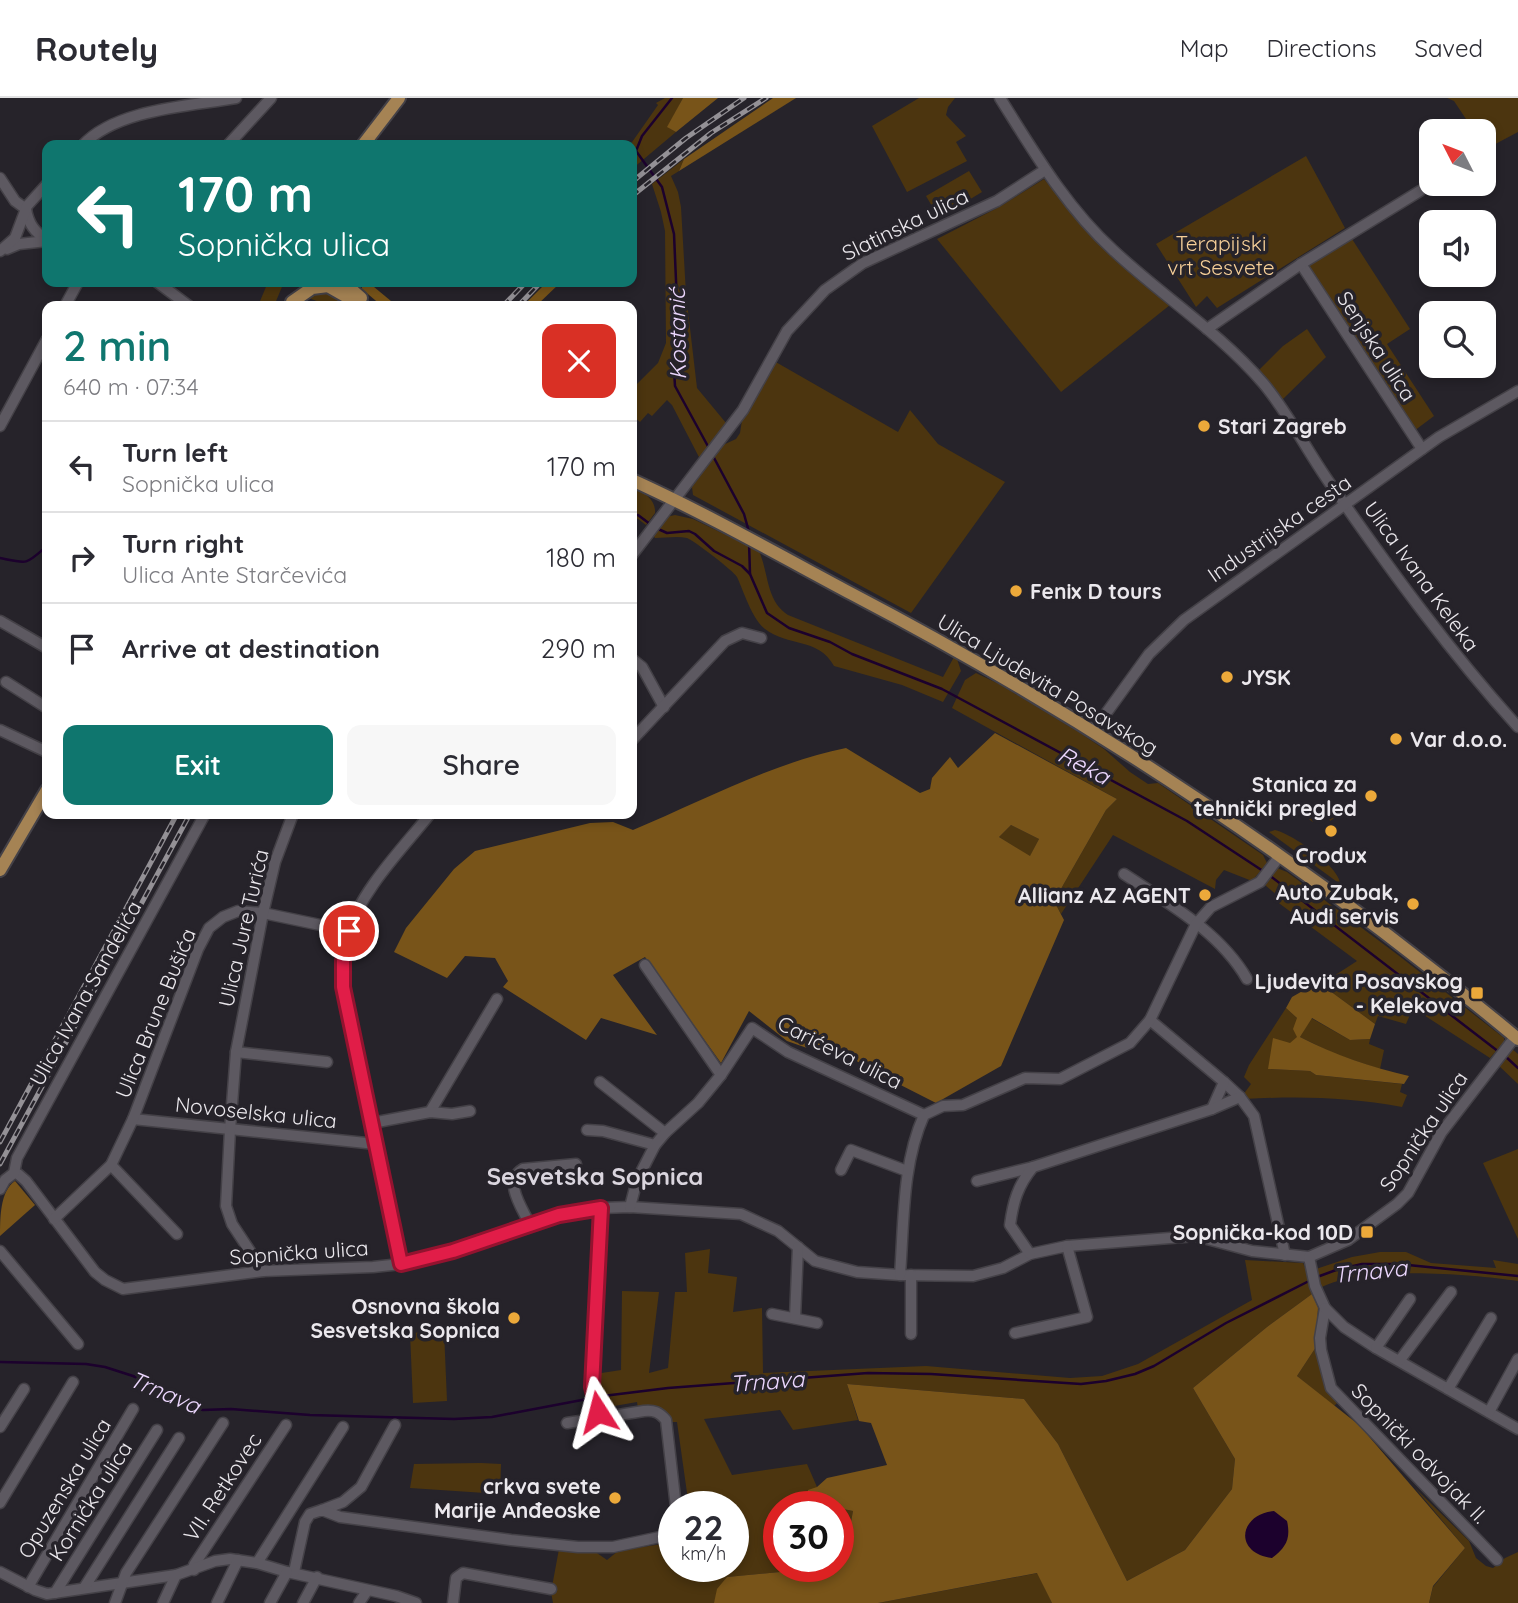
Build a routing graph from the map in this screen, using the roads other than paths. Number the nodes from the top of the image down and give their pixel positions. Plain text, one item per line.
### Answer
1 (236, 98) edge
2 (271, 98) edge
3 (1000, 98) edge
4 (393, 100) edge
5 (88, 140) edge
6 (233, 140) edge
7 (366, 140) edge
8 (1045, 170) junction
9 (0, 178) edge
10 (42, 190) edge
11 (1419, 192) edge
12 (26, 209) junction
13 (34, 229) junction
14 (18, 231) junction
15 (42, 236) edge
16 (42, 241) edge
17 (28, 243) junction
18 (1301, 264) junction
19 (164, 287) edge
20 (315, 287) edge
21 (331, 287) edge
22 (348, 287) edge
23 (183, 301) edge
24 (295, 301) edge
25 (357, 301) edge
26 (361, 301) edge
27 (1207, 329) junction
28 (42, 348) edge
29 (1518, 391) edge
30 (0, 426) edge
31 (1422, 449) junction
32 (637, 483) edge
33 (674, 500) junction
34 (1345, 504) junction
35 (637, 548) edge
36 (0, 621) edge
37 (761, 638) dead end
38 (42, 645) edge
39 (637, 663) edge
40 (6, 682) dead end
41 (42, 705) edge
42 (664, 707) junction
43 (1518, 727) edge
44 (0, 730) edge
45 (1094, 730) junction
46 (637, 735) edge
47 (42, 750) edge
48 (42, 799) edge
49 (202, 819) edge
50 (291, 819) edge
51 (426, 819) edge
52 (1276, 861) junction
53 (0, 870) edge
54 (1124, 874) dead end
55 (263, 913) junction
56 (1196, 924) junction
57 (349, 931) junction
58 (645, 965) dead end
59 (1247, 979) dead end
60 (497, 999) dead end
61 (1150, 1020) junction
62 (1514, 1041) edge
63 (236, 1052) junction
64 (327, 1062) dead end
65 (721, 1074) junction
66 (600, 1082) dead end
67 (1224, 1082) junction
68 (1240, 1097) junction
69 (1212, 1109) junction
70 (470, 1111) dead end
71 (430, 1112) junction
72 (924, 1115) junction
73 (133, 1119) junction
74 (372, 1123) junction
75 (587, 1129) dead end
76 (230, 1130) junction
77 (665, 1133) junction
78 (376, 1144) junction
79 (655, 1146) junction
80 (576, 1164) dead end
81 (111, 1165) junction
82 (1033, 1167) junction
83 (841, 1170) dead end
84 (907, 1171) junction
85 (14, 1173) junction
86 (977, 1181) dead end
87 (0, 1189) edge
88 (630, 1207) junction
89 (601, 1208) junction
90 (54, 1219) junction
91 (530, 1226) junction
92 (177, 1234) dead end
93 (1067, 1246) junction
94 (798, 1247) junction
95 (0, 1251) edge
96 (1030, 1254) junction
97 (1285, 1255) junction
98 (1309, 1257) junction
99 (401, 1264) junction
100 (264, 1271) junction
101 (905, 1275) junction
102 (1451, 1292) dead end
103 (1410, 1299) dead end
104 (1325, 1308) junction
105 (772, 1314) dead end
106 (795, 1318) junction
107 (1491, 1318) dead end
108 (817, 1323) dead end
109 (1015, 1333) dead end
110 (911, 1334) dead end
111 (78, 1344) dead end
112 (1376, 1348) junction
113 (1518, 1359) edge
114 (1400, 1360) junction
115 (73, 1382) dead end
116 (24, 1390) dead end
117 (1448, 1390) junction
118 (133, 1409) dead end
119 (1489, 1412) junction
120 (600, 1418) junction
121 (223, 1423) dead end
122 (567, 1423) dead end
123 (395, 1425) dead end
124 (286, 1426) dead end
125 (0, 1427) edge
126 (342, 1427) dead end
127 (1518, 1429) edge
128 (157, 1430) dead end
129 (179, 1438) dead end
130 (674, 1491) edge
131 (0, 1503) edge
132 (322, 1510) junction
133 (658, 1537) edge
134 (238, 1560) junction
135 (1497, 1560) dead end
136 (257, 1563) junction
137 (194, 1570) junction
138 (0, 1572) edge
139 (290, 1572) junction
140 (176, 1575) junction
141 (317, 1577) junction
142 (123, 1581) junction
143 (28, 1587) junction
144 (84, 1588) junction
145 (551, 1589) dead end
146 (367, 1591) junction
147 (48, 1596) edge
148 (116, 1603) edge
149 (163, 1603) edge
150 (217, 1603) edge
151 (270, 1603) edge
152 (303, 1603) edge
153 (359, 1603) edge
154 (416, 1603) edge
155 (453, 1603) edge

1 - 5 street
2 - 6 street
3 - 8 street, Ulica Ivana Keleka
4 - 7 main road
8 - 27 street, Ulica Ivana Keleka
8 - 33 street, Slatinska ulica
9 - 12 street
10 - 12 street
11 - 18 street
12 - 13 street
12 - 14 street
13 - 14 street
13 - 15 street
13 - 17 street
14 - 17 street
14 - 17 street
16 - 17 street
18 - 27 street
18 - 31 street, Senjska ulica
19 - 23 street
20 - 24 main road
21 - 25 main road
22 - 26 main road
27 - 34 street, Ulica Ivana Keleka
28 - 30 street
29 - 31 street, Industrijska cesta
31 - 34 street, Industrijska cesta
32 - 33 main road, Ulica Ljudevita Posavskog
33 - 35 street, Slatinska ulica
33 - 45 main road, Ulica Ljudevita Posavskog
34 - 43 street, Ulica Ivana Keleka
34 - 45 street, Industrijska cesta
36 - 38 street
37 - 42 street
39 - 42 street
40 - 41 street
42 - 46 street
44 - 47 street
45 - 52 main road, Ulica Ljudevita Posavskog
48 - 53 main road
49 - 85 street, Ulica Ivana Sandelića
50 - 55 street, Ulica Jure Turića
51 - 57 street
52 - 56 street
52 - 62 main road, Ulica Ljudevita Posavskog
54 - 56 street
55 - 57 street, Ulica Brune Bušića
55 - 63 street, Ulica Jure Turića
55 - 73 street, Ulica Brune Bušića
56 - 59 street
56 - 61 street
57 - 74 street
58 - 65 street
60 - 71 street
61 - 67 street
61 - 72 street
62 - 98 street, Sopnička ulica
63 - 64 street
63 - 76 street, Ulica Jure Turića
65 - 72 street, Carićeva ulica
65 - 77 street, Carićeva ulica
66 - 77 street
67 - 68 street
67 - 69 street
68 - 69 street
68 - 97 street
69 - 82 street
70 - 71 street
71 - 74 street
72 - 84 street
73 - 76 street, Novoselska ulica
73 - 81 street, Ulica Brune Bušića
74 - 78 street
75 - 79 street
76 - 78 street, Novoselska ulica
76 - 100 street, Ulica Jure Turića
77 - 79 street, Carićeva ulica
78 - 99 street
79 - 88 street, Carićeva ulica
80 - 91 street
81 - 90 street, Ulica Brune Bušića
81 - 92 street
82 - 86 street
82 - 96 street
83 - 84 street
84 - 101 street
85 - 87 street, Ulica Ivana Sandelića
85 - 90 street, Sopnička ulica
88 - 89 street, Sopnička ulica
88 - 94 street, Sopnička ulica
89 - 91 street, Sopnička ulica
89 - 120 street
90 - 100 street, Sopnička ulica
91 - 99 street, Sopnička ulica
93 - 96 street, Sopnička ulica
93 - 97 street, Sopnička ulica
93 - 109 street
94 - 101 street, Sopnička ulica
94 - 106 street
95 - 111 street
96 - 101 street, Sopnička ulica
97 - 98 street, Sopnička ulica
98 - 104 street, Sopnički odvojak II.
99 - 100 street, Sopnička ulica
101 - 110 street
102 - 114 street
103 - 112 street
104 - 112 street
104 - 135 street, Sopnički odvojak II.
105 - 106 street
106 - 108 street
107 - 117 street
112 - 114 street
113 - 119 street
114 - 117 street
115 - 131 street
116 - 125 street
117 - 119 street
118 - 143 street, Opuzenska ulica
119 - 127 street
120 - 122 street
120 - 130 street
121 - 142 street
123 - 132 street
124 - 137 street, VII. Retkovec
126 - 136 street
128 - 147 street, Kornićka ulica
129 - 144 street
132 - 133 street
132 - 139 street
134 - 136 street, VII. Retkovec
134 - 137 street, VII. Retkovec
134 - 150 street
136 - 139 street, VII. Retkovec
137 - 140 street, VII. Retkovec
138 - 143 street, VII. Retkovec
139 - 141 street, VII. Retkovec
139 - 151 street
140 - 142 street, VII. Retkovec
140 - 149 street
141 - 146 street, VII. Retkovec
141 - 152 street
142 - 144 street, VII. Retkovec
142 - 148 street
143 - 147 street, VII. Retkovec
144 - 147 street, VII. Retkovec
145 - 155 street
146 - 153 street
146 - 154 street, VII. Retkovec

